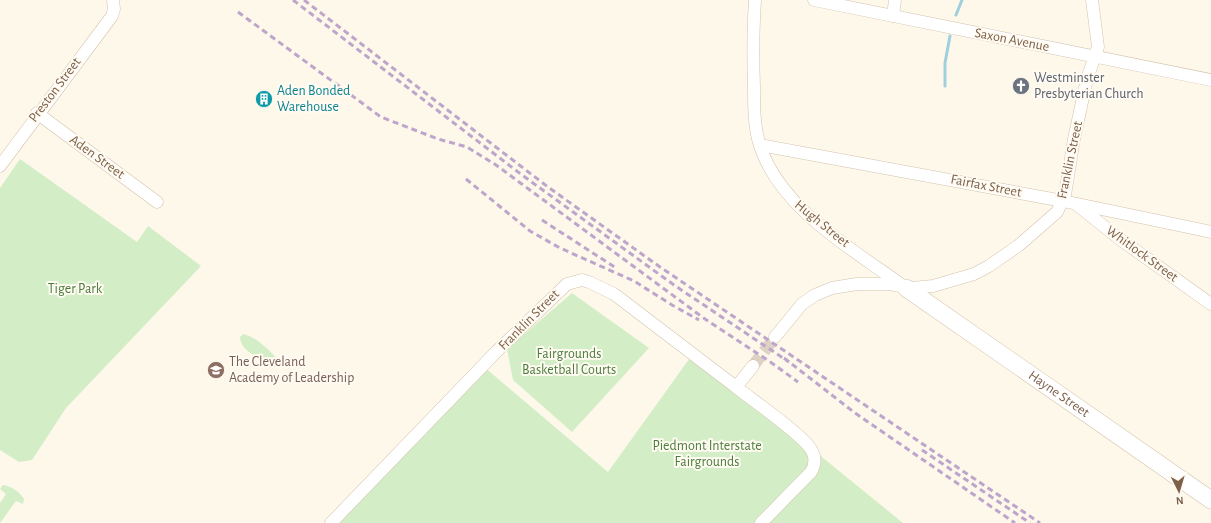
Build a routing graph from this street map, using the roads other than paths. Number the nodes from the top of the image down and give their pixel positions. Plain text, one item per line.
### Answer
1 (112, 0) edge
2 (755, 0) edge
3 (814, 0) edge
4 (896, 0) edge
5 (1092, 0) edge
6 (893, 16) junction
7 (1094, 56) junction
8 (1211, 80) edge
9 (37, 114) junction
10 (760, 146) junction
11 (0, 166) edge
12 (157, 202) dead end
13 (1068, 202) junction
14 (1211, 232) edge
15 (906, 288) junction
16 (1211, 304) edge
17 (775, 338) tunnel mouth
18 (753, 366) tunnel mouth
19 (736, 387) junction
20 (1211, 500) edge
21 (331, 523) edge
22 (761, 523) edge

1 - 9 street, Preston Street
2 - 10 street, Hugh Street
3 - 6 street, Saxon Avenue
4 - 6 street
5 - 7 street, Franklin Street
6 - 7 street, Saxon Avenue
7 - 8 street, Saxon Avenue
7 - 13 street, Franklin Street
9 - 11 street, Preston Street
9 - 12 street, Aden Street
10 - 13 street, Fairfax Street
10 - 15 street, Hugh Street
13 - 14 street, Fairfax Street
13 - 15 street, Franklin Street
13 - 16 street, Whitlock Street
15 - 17 street, Franklin Street
15 - 20 street, Hayne Street
18 - 19 street
19 - 21 street, Franklin Street
19 - 22 street, Franklin Street

